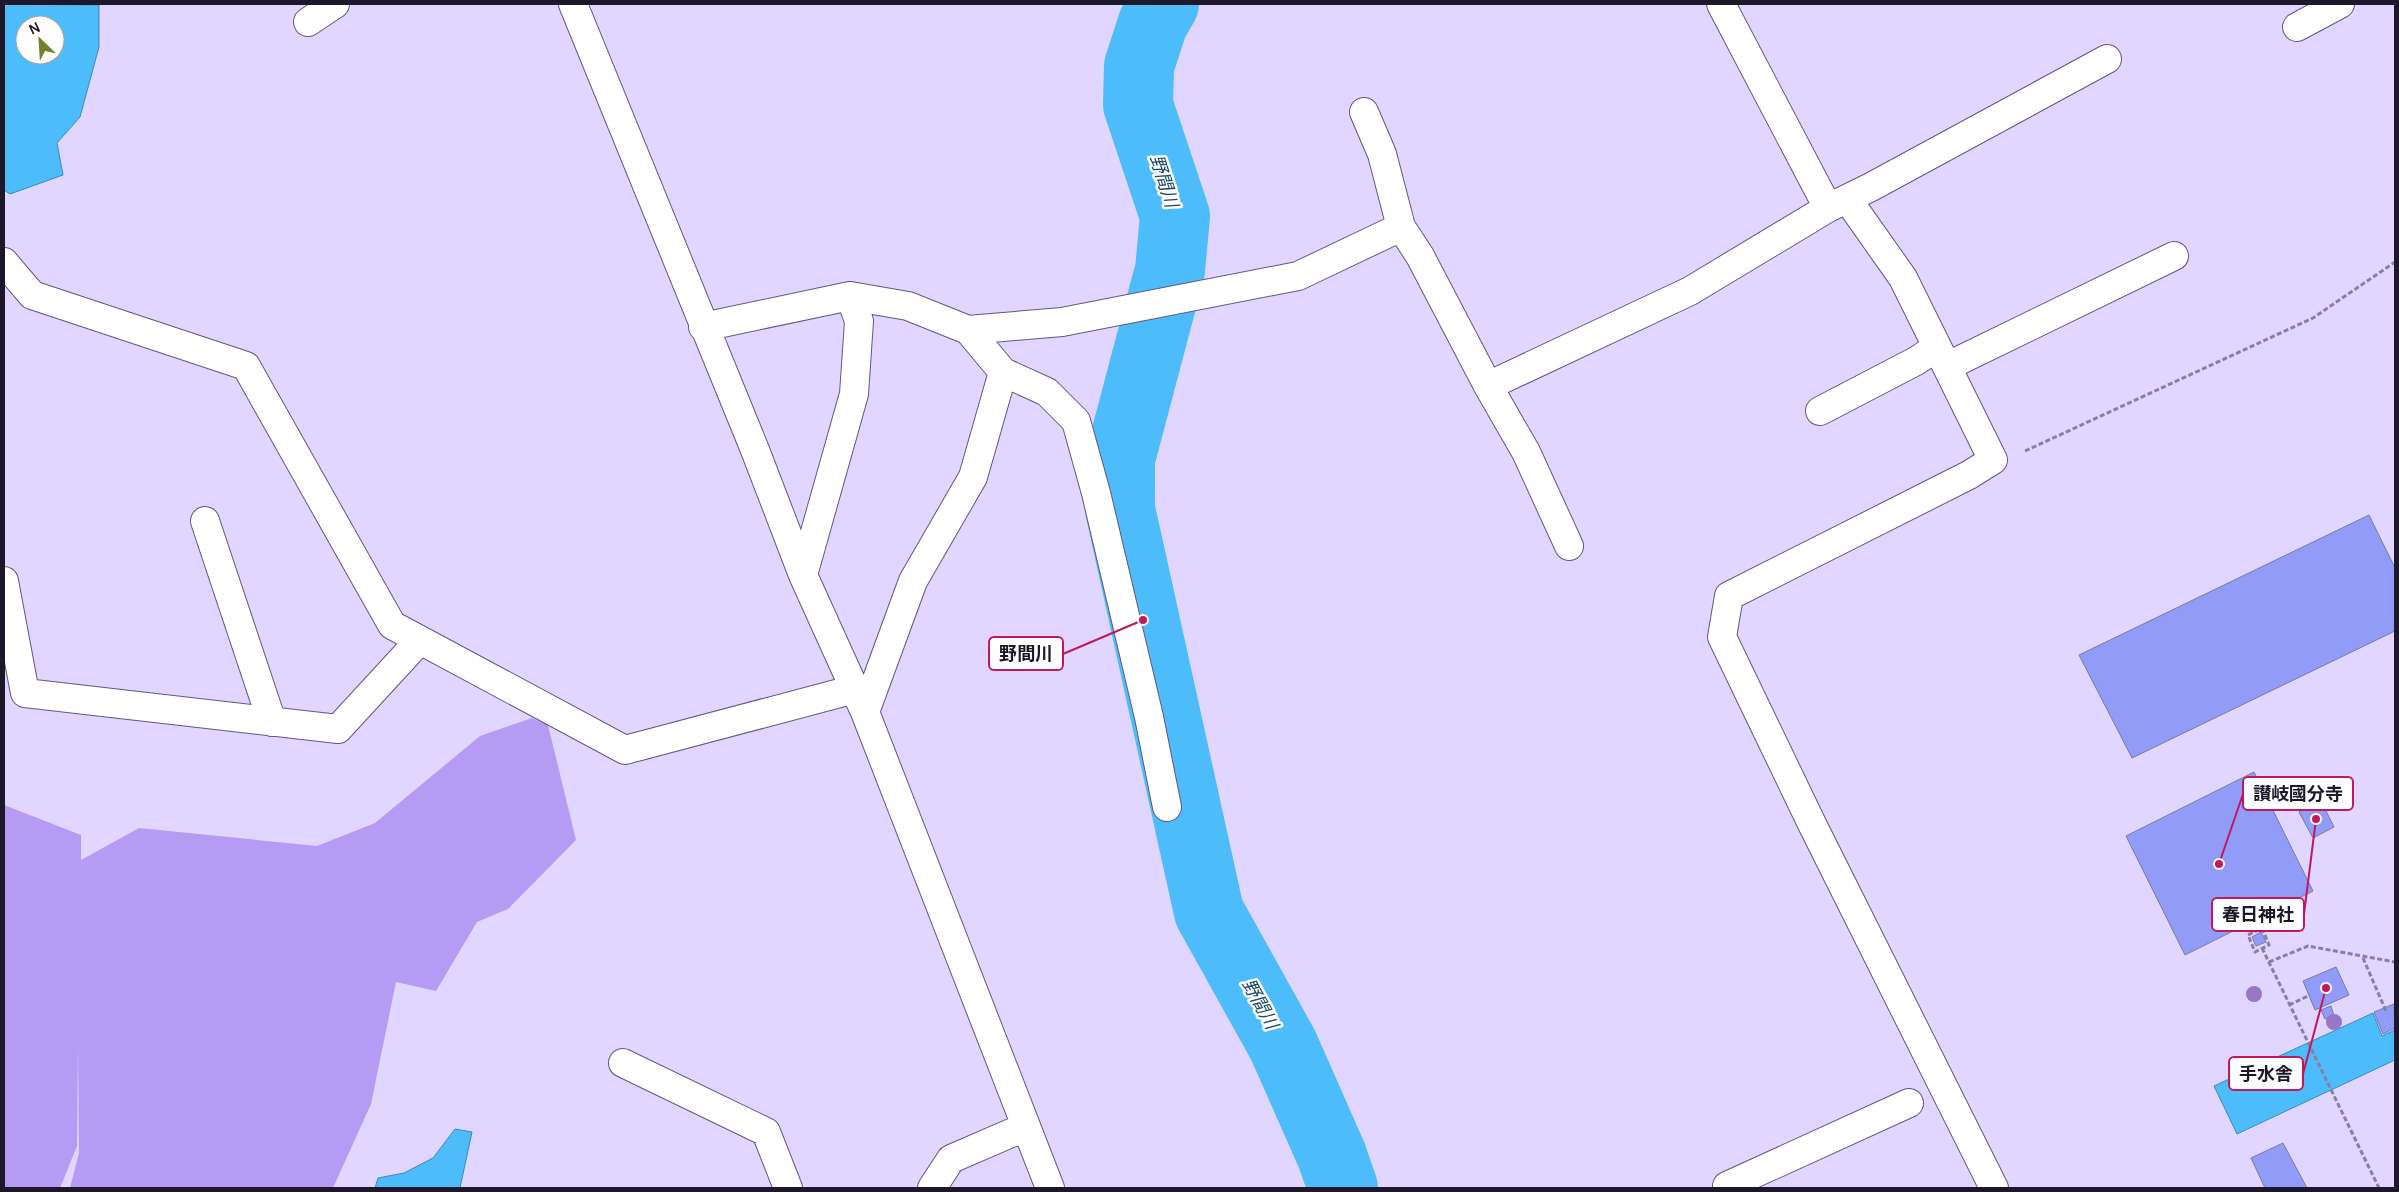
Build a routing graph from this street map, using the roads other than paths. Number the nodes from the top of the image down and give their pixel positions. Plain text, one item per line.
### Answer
1 (334, 4) edge
2 (573, 4) edge
3 (1721, 4) edge
4 (2340, 4) edge
5 (308, 22) dead end
6 (2296, 27) dead end
7 (2107, 59) dead end
8 (1364, 112) dead end
9 (1838, 204) junction
10 (1401, 227) junction
11 (2174, 256) dead end
12 (4, 262) edge
13 (850, 296) junction
14 (703, 327) junction
15 (968, 330) junction
16 (1942, 357) junction
17 (1003, 372) junction
18 (1488, 386) junction
19 (1820, 411) dead end
20 (205, 521) dead end
21 (1569, 546) dead end
22 (803, 575) junction
23 (4, 581) edge
24 (420, 640) junction
25 (860, 701) junction
26 (272, 722) junction
27 (1167, 807) dead end
28 (623, 1063) dead end
29 (1909, 1103) dead end
30 (1025, 1127) junction
31 (788, 1188) edge
32 (932, 1188) edge
33 (1050, 1188) edge
34 (1728, 1188) edge
35 (1994, 1188) edge

1 - 5 street
2 - 14 street
3 - 9 street
4 - 6 street
7 - 9 street
8 - 10 street
9 - 16 street
9 - 18 street
10 - 15 street
10 - 18 street
11 - 16 street
12 - 24 street
13 - 14 street
13 - 15 street
13 - 22 street
14 - 22 street
15 - 17 street
16 - 19 street
16 - 35 street
17 - 25 street
17 - 27 street
18 - 21 street
20 - 26 street
22 - 25 street
23 - 26 street
24 - 25 street
24 - 26 street
25 - 30 street
28 - 31 street
29 - 34 street
30 - 32 street
30 - 33 street

